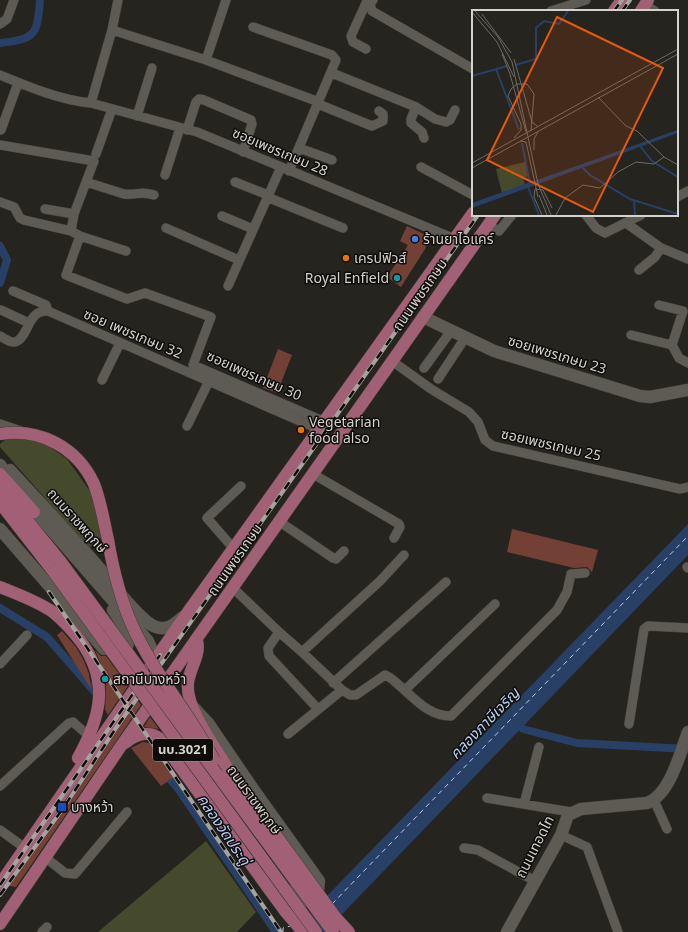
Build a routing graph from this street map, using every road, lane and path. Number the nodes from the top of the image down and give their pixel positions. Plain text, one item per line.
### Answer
1 (14, 0) edge
2 (118, 0) edge
3 (226, 0) edge
4 (586, 0) edge
5 (622, 0) edge
6 (367, 2) edge
7 (554, 10) edge
8 (615, 10) edge
9 (0, 24) edge
10 (253, 27) dead end
11 (112, 30) junction
12 (366, 49) dead end
13 (206, 60) junction
14 (152, 68) dead end
15 (472, 68) edge
16 (332, 73) junction
17 (0, 75) edge
18 (18, 83) junction
19 (91, 103) junction
20 (318, 103) junction
21 (416, 108) junction
22 (112, 109) junction
23 (455, 110) dead end
24 (379, 111) dead end
25 (137, 116) junction
26 (184, 129) junction
27 (0, 130) edge
28 (424, 138) dead end
29 (0, 145) edge
30 (299, 148) junction
31 (243, 152) junction
32 (95, 157) junction
33 (332, 160) dead end
34 (421, 167) dead end
35 (285, 169) junction
36 (165, 175) dead end
37 (86, 182) junction
38 (235, 182) dead end
39 (472, 194) edge
40 (154, 196) dead end
41 (268, 196) junction
42 (0, 202) edge
43 (45, 209) dead end
44 (58, 211) junction
45 (74, 214) junction
46 (472, 214) edge
47 (222, 216) dead end
48 (511, 216) edge
49 (587, 216) edge
50 (639, 216) edge
51 (492, 220) edge
52 (626, 223) junction
53 (54, 227) junction
54 (166, 228) dead end
55 (343, 228) dead end
56 (253, 229) junction
57 (71, 231) junction
58 (80, 236) junction
59 (455, 239) junction
60 (661, 248) junction
61 (126, 251) dead end
62 (688, 259) edge
63 (240, 260) junction
64 (639, 270) dead end
65 (228, 286) dead end
66 (13, 291) dead end
67 (659, 305) dead end
68 (1, 310) edge
69 (48, 311) junction
70 (423, 317) junction
71 (29, 323) junction
72 (450, 331) junction
73 (631, 335) dead end
74 (0, 336) edge
75 (465, 338) junction
76 (120, 343) junction
77 (672, 345) junction
78 (392, 361) junction
79 (688, 363) edge
80 (424, 368) dead end
81 (438, 379) dead end
82 (102, 380) dead end
83 (209, 381) junction
84 (688, 390) edge
85 (0, 424) edge
86 (321, 425) junction
87 (187, 426) dead end
88 (342, 432) junction
89 (0, 434) edge
90 (0, 458) edge
91 (0, 465) edge
92 (0, 474) edge
93 (313, 474) junction
94 (241, 486) dead end
95 (688, 486) edge
96 (0, 487) edge
97 (0, 503) edge
98 (34, 512) junction
99 (280, 522) junction
100 (0, 529) edge
101 (110, 537) dead end
102 (394, 538) dead end
103 (234, 549) junction
104 (344, 551) dead end
105 (404, 555) dead end
106 (56, 564) junction
107 (584, 573) dead end
108 (91, 576) junction
109 (446, 582) dead end
110 (0, 587) edge
111 (233, 588) junction
112 (495, 604) dead end
113 (188, 612) junction
114 (688, 618) edge
115 (685, 628) edge
116 (279, 632) junction
117 (27, 635) dead end
118 (197, 640) junction
119 (101, 645) junction
120 (302, 652) junction
121 (155, 659) junction
122 (0, 664) edge
123 (333, 683) junction
124 (155, 684) junction
125 (135, 688) junction
126 (342, 690) junction
127 (405, 690) junction
128 (194, 708) junction
129 (318, 709) junction
130 (147, 710) junction
131 (200, 721) junction
132 (629, 724) dead end
133 (154, 734) junction
134 (288, 734) dead end
135 (687, 734) edge
136 (90, 737) junction
137 (180, 740) junction
138 (121, 746) junction
139 (539, 747) dead end
140 (0, 786) edge
141 (227, 788) junction
142 (487, 798) dead end
143 (654, 800) junction
144 (524, 804) junction
145 (127, 812) dead end
146 (571, 812) junction
147 (41, 823) junction
148 (667, 828) dead end
149 (0, 830) edge
150 (561, 835) junction
151 (25, 848) junction
152 (464, 848) dead end
153 (46, 858) junction
154 (535, 881) junction
155 (0, 884) edge
156 (0, 924) edge
157 (303, 932) edge
158 (316, 932) edge
159 (333, 932) edge
160 (349, 932) edge
161 (507, 932) edge
162 (618, 932) edge

1 - 9 street
2 - 11 street
3 - 13 street
4 - 7 street
5 - 8 main road
6 - 12 street
6 - 15 street
10 - 16 street
11 - 13 street
11 - 19 street
13 - 20 street
14 - 25 street
16 - 20 street
16 - 21 street
17 - 18 street, ซอยเพชรเกษม 28
18 - 19 street, ซอยเพชรเกษม 28
18 - 27 street
19 - 22 street, ซอยเพชรเกษม 28
20 - 24 street
20 - 30 street
21 - 23 street
21 - 28 street
22 - 25 street, ซอยเพชรเกษม 28
22 - 32 street
25 - 26 street, ซอยเพชรเกษม 28
26 - 31 street, ซอยเพชรเกษม 28
26 - 31 street
26 - 36 street
29 - 32 street
30 - 33 street
30 - 35 street
31 - 35 street, ซอยเพชรเกษม 28
32 - 37 street
34 - 39 street
35 - 41 street
35 - 59 street, ซอยเพชรเกษม 28
37 - 40 street
37 - 45 street
38 - 41 street
41 - 55 street
41 - 56 street
42 - 53 street
43 - 44 street
44 - 45 street
44 - 53 street
45 - 57 street
46 - 59 main road, ถนนเพชรเกษม
47 - 56 street
48 - 51 street
49 - 52 street
50 - 52 street
51 - 70 main road, ถนนเพชรเกษม
52 - 60 street
53 - 57 street
54 - 63 street
56 - 63 street
57 - 58 street
58 - 61 street
58 - 86 street, ซอยเพชรเกษม 30
59 - 86 main road, ถนนเพชรเกษม
60 - 62 street
60 - 64 street
63 - 65 street
66 - 69 street, ซอย เพชรเกษม 32
67 - 77 street
68 - 71 street
69 - 71 street
69 - 76 street, ซอย เพชรเกษม 32
70 - 72 main road, ซอยเพชรเกษม 23
70 - 78 main road, ถนนเพชรเกษม
71 - 74 street
72 - 75 main road, ซอยเพชรเกษม 23
72 - 80 street
73 - 77 street
75 - 81 street
75 - 84 main road, ซอยเพชรเกษม 23
76 - 82 street
76 - 83 street, ซอย เพชรเกษม 32
77 - 79 street
78 - 88 main road, ถนนเพชรเกษม
78 - 95 street, ซอยเพชรเกษม 25
83 - 86 street, ซอย เพชรเกษม 32
83 - 87 street
85 - 101 street
86 - 88 main road
86 - 103 main road, ถนนเพชรเกษม
88 - 93 main road, ถนนเพชรเกษม
89 - 141 main road, bridge
90 - 113 main road, ถนนราชพฤกษ์
91 - 98 main road
92 - 98 main road
93 - 99 main road, ถนนเพชรเกษม
93 - 102 street
94 - 103 street
96 - 106 main road, ถนนราชพฤกษ์ / นบ.3021
97 - 106 main road, ถนนราชพฤกษ์ / นบ.3021
98 - 108 main road
99 - 104 street
99 - 111 main road, ถนนเพชรเกษม
100 - 119 main road
103 - 113 main road, ถนนเพชรเกษม
105 - 120 street
106 - 141 main road, ถนนราชพฤกษ์ / นบ.3021, bridge
106 - 158 main road, ถนนราชพฤกษ์ / นบ.3021, bridge
107 - 127 street
108 - 119 main road
108 - 121 main road
109 - 123 street
110 - 136 main road
111 - 116 street
111 - 118 main road, ถนนเพชรเกษม
112 - 127 street
113 - 121 main road, ถนนเพชรเกษม
114 - 115 street
115 - 132 street
116 - 120 street
116 - 129 street
117 - 122 street
118 - 124 main road
118 - 128 main road
118 - 130 main road, ถนนเพชรเกษม
119 - 125 main road
120 - 123 street
121 - 124 main road
121 - 125 main road, ถนนเพชรเกษม
123 - 126 street
124 - 125 main road
124 - 130 main road
125 - 147 main road, ถนนเพชรเกษม
126 - 127 street
126 - 129 street
128 - 131 main road
128 - 137 main road
129 - 134 street
130 - 138 main road, ถนนเพชรเกษม
131 - 137 main road
131 - 160 main road, bridge
133 - 137 main road
133 - 138 main road
133 - 157 main road
135 - 143 main road
136 - 140 street
136 - 147 main road
138 - 153 main road, ถนนเพชรเกษม
139 - 144 street
141 - 159 main road, ถนนราชพฤกษ์ / นบ.3021, bridge
142 - 144 street
143 - 146 main road, ถนนเทอดไท
143 - 148 street
144 - 146 street
145 - 153 street
146 - 150 main road, ถนนเทอดไท
147 - 151 main road, ถนนเพชรเกษม
149 - 151 street
150 - 154 main road, ถนนเทอดไท
150 - 162 street
151 - 155 main road, ถนนเพชรเกษม
152 - 154 street
153 - 156 main road, ถนนเพชรเกษม
154 - 161 main road, ถนนเทอดไท

